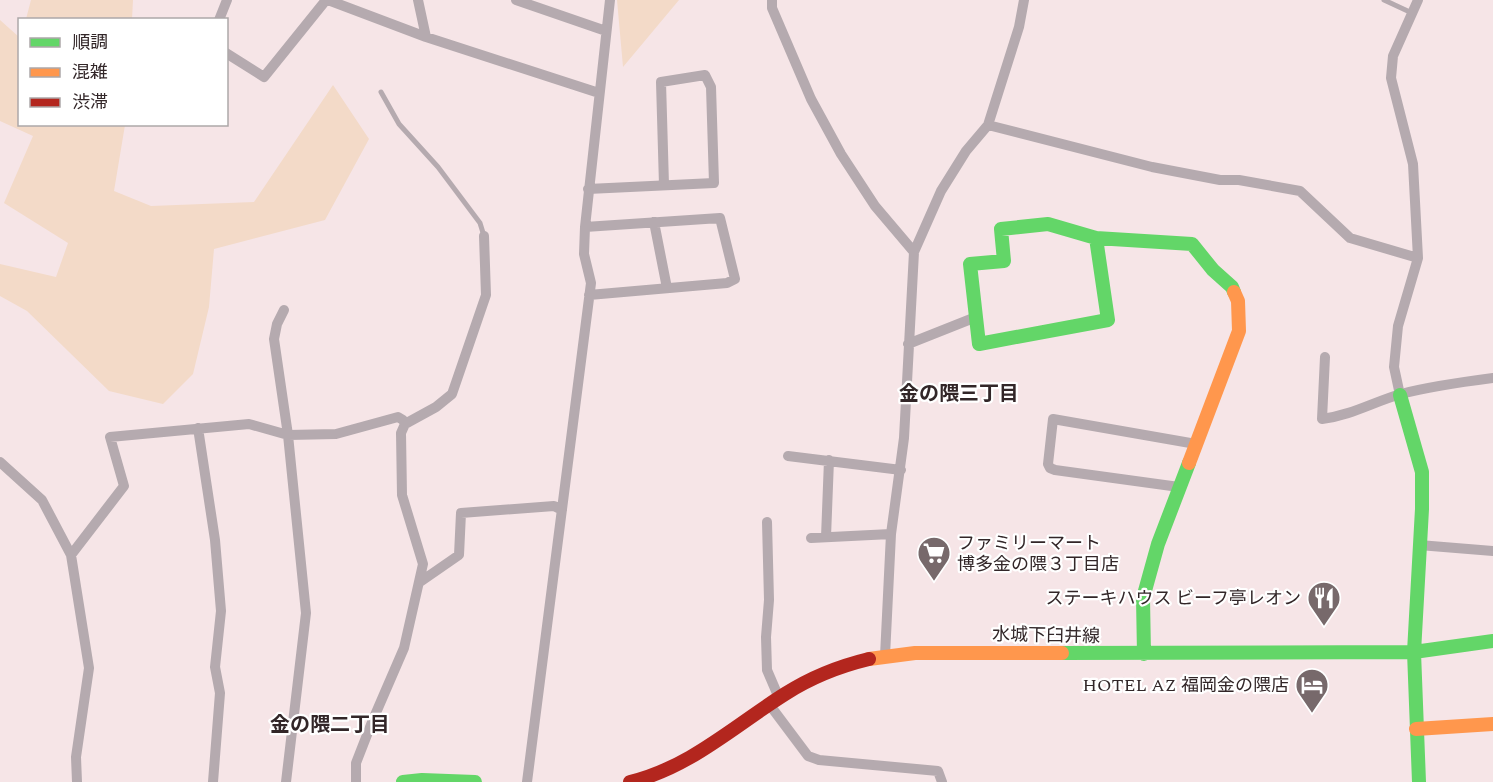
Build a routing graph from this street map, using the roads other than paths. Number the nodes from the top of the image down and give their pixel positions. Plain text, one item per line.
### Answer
1 (227, 0) edge
2 (327, 0) edge
3 (418, 0) edge
4 (516, 0) edge
5 (610, 0) edge
6 (772, 0) edge
7 (1024, 0) edge
8 (1384, 0) edge
9 (1418, 0) edge
10 (1413, 14) junction
11 (220, 18) edge
12 (606, 31) junction
13 (426, 37) junction
14 (228, 54) edge
15 (381, 92) dead end
16 (599, 93) junction
17 (988, 125) junction
18 (664, 185) junction
19 (588, 189) junction
20 (654, 222) junction
21 (585, 227) junction
22 (484, 236) joint
23 (1096, 238) junction
24 (914, 252) junction
25 (1418, 258) junction
26 (667, 288) junction
27 (589, 296) junction
28 (284, 310) dead end
29 (976, 317) junction
30 (908, 344) junction
31 (1324, 357) dead end
32 (1493, 378) edge
33 (1400, 394) junction
34 (405, 424) junction
35 (198, 428) junction
36 (288, 435) junction
37 (1196, 444) junction
38 (788, 456) dead end
39 (829, 460) junction
40 (0, 462) edge
41 (900, 470) junction
42 (1179, 487) junction
43 (562, 510) junction
44 (767, 522) dead end
45 (891, 534) junction
46 (826, 537) junction
47 (811, 538) dead end
48 (1419, 544) junction
49 (1493, 551) edge
50 (71, 555) junction
51 (420, 582) junction
52 (1493, 641) edge
53 (1414, 652) junction
54 (1144, 654) junction
55 (885, 656) junction
56 (774, 701) junction
57 (1493, 724) edge
58 (1416, 729) junction
59 (647, 780) edge
60 (77, 782) edge
61 (213, 782) edge
62 (286, 782) edge
63 (356, 782) edge
64 (403, 782) edge
65 (475, 782) edge
66 (527, 782) edge
67 (630, 782) edge
68 (942, 782) edge
69 (1419, 782) edge

1 - 11 street
2 - 13 street
2 - 14 street
3 - 13 street
4 - 12 street
5 - 12 street
6 - 24 street
7 - 17 street
8 - 10 lane
9 - 10 street
10 - 25 street
12 - 16 street
13 - 16 street
15 - 22 lane
16 - 19 street
17 - 24 street
17 - 25 street
18 - 18 street
18 - 19 street
19 - 21 street
20 - 21 street
20 - 26 street
20 - 26 street
21 - 27 street
22 - 34 street
23 - 29 street
23 - 29 street
23 - 37 street
24 - 30 street
25 - 33 street
26 - 27 street
27 - 43 street
28 - 36 street
29 - 30 street
30 - 41 street
31 - 33 street
32 - 33 street
33 - 48 street
34 - 36 street
34 - 51 street
35 - 36 street
35 - 50 street
35 - 61 street
36 - 62 street
37 - 42 street
37 - 42 street
38 - 39 street
39 - 41 street
39 - 46 street
40 - 50 street
41 - 45 street
42 - 54 street
43 - 51 street
43 - 66 street
44 - 56 street
45 - 46 street
45 - 55 street
46 - 47 street
48 - 49 street
48 - 53 street
50 - 60 street
51 - 63 street
52 - 53 street, 水城下臼井線
53 - 54 street, 水城下臼井線
53 - 58 street
54 - 55 street, 水城下臼井線
55 - 56 street, 水城下臼井線
56 - 59 street, 水城下臼井線
56 - 68 street
57 - 58 street
58 - 69 street
59 - 67 street, 水城下臼井線
64 - 65 street

